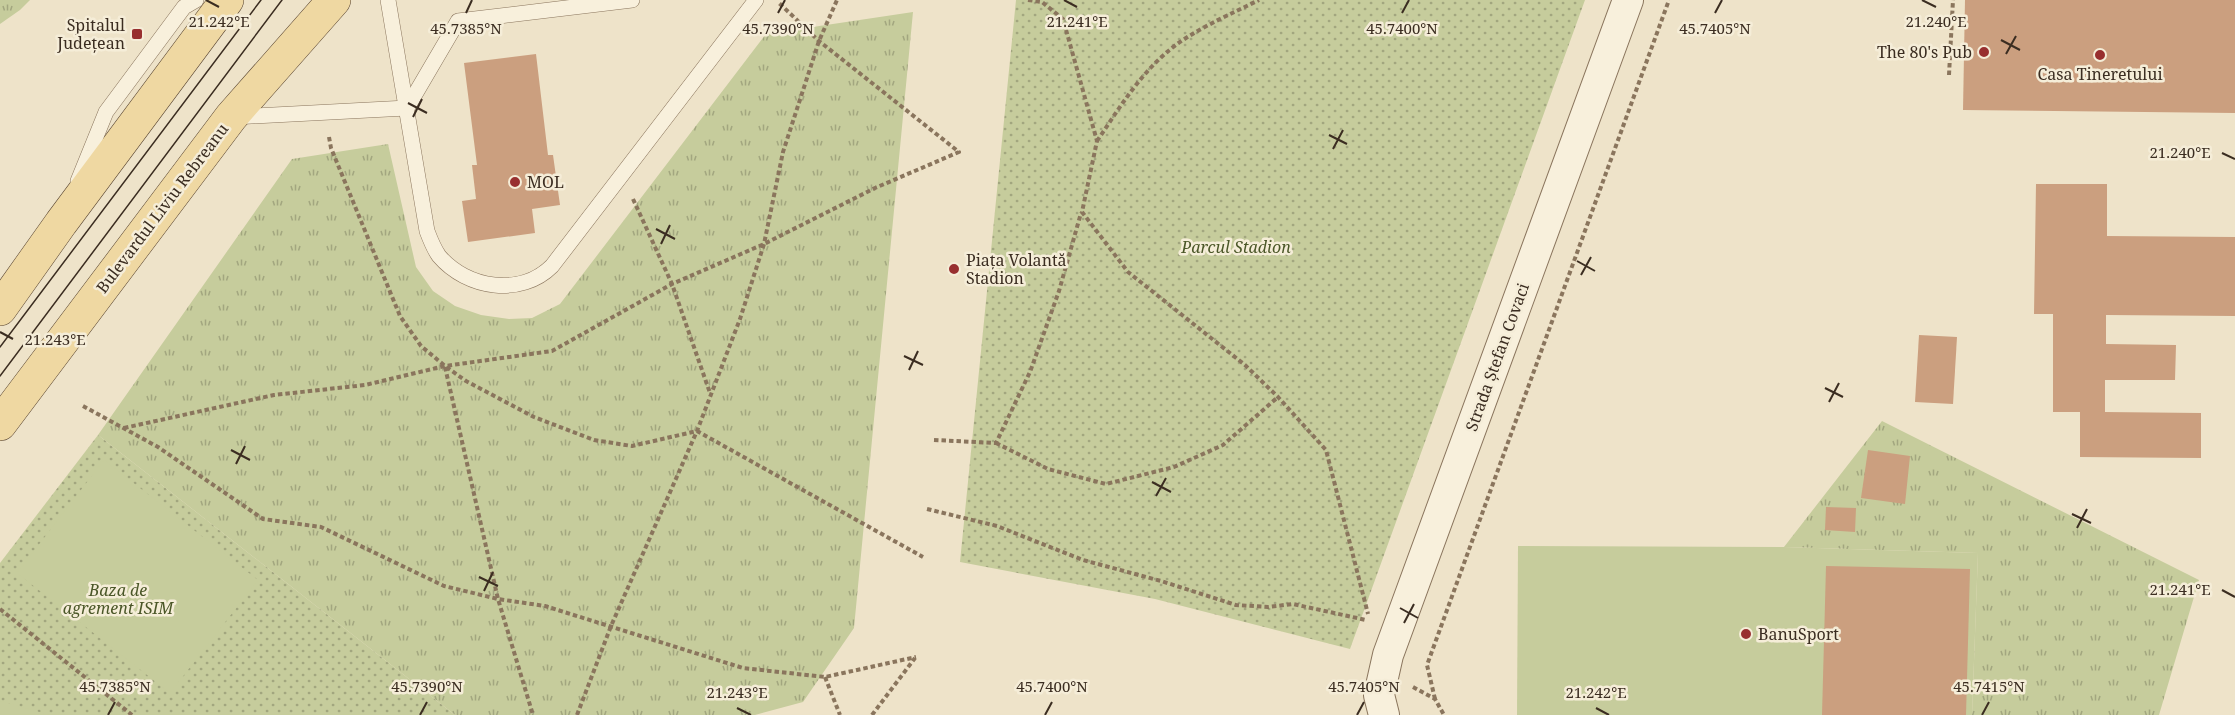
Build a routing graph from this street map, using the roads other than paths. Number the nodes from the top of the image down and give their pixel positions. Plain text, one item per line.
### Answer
1 (196, 0) edge
2 (227, 0) edge
3 (334, 0) edge
4 (388, 0) edge
5 (632, 0) edge
6 (756, 0) edge
7 (1628, 0) edge
8 (407, 108) junction
9 (231, 117) junction
10 (61, 223) junction
11 (0, 309) edge
12 (0, 424) edge
13 (1384, 715) edge

1 - 10 lane
2 - 10 main road
3 - 9 main road, Bulevardul Liviu Rebreanu
4 - 8 lane
5 - 8 lane
6 - 8 lane
7 - 13 street, Strada Ștefan Covaci
8 - 9 lane
9 - 12 main road, Bulevardul Liviu Rebreanu
10 - 11 main road

